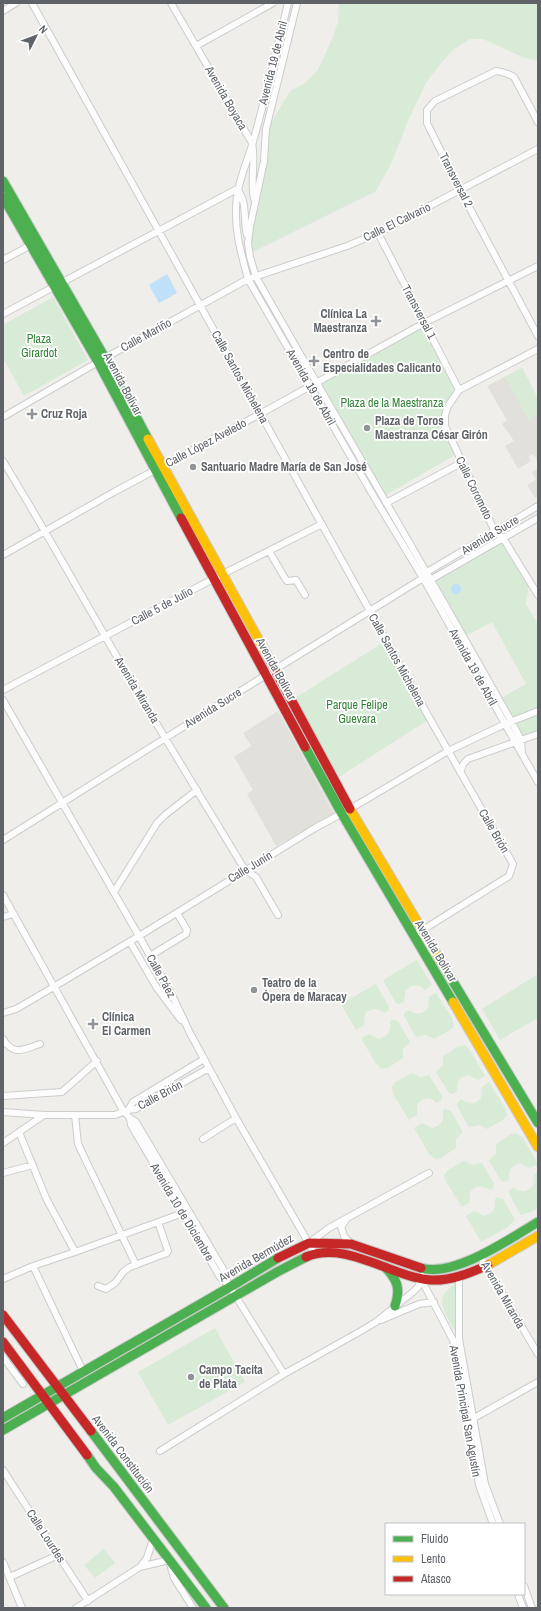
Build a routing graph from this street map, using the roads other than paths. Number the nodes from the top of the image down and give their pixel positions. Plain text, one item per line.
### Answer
1 (16, 3) edge
2 (32, 3) edge
3 (171, 3) edge
4 (273, 3) edge
5 (288, 3) edge
6 (297, 3) edge
7 (3, 11) edge
8 (196, 46) junction
9 (538, 122) edge
10 (252, 143) junction
11 (538, 149) edge
12 (3, 181) edge
13 (237, 189) junction
14 (460, 190) junction
15 (3, 197) edge
16 (254, 201) junction
17 (158, 231) junction
18 (378, 233) junction
19 (248, 243) junction
20 (31, 245) junction
21 (3, 260) edge
22 (538, 266) edge
23 (256, 277) junction
24 (248, 279) junction
25 (510, 281) junction
26 (58, 284) junction
27 (199, 305) junction
28 (3, 314) edge
29 (424, 323) junction
30 (538, 336) edge
31 (538, 349) edge
32 (102, 360) junction
33 (316, 382) junction
34 (310, 386) junction
35 (459, 390) junction
36 (260, 414) junction
37 (3, 417) edge
38 (3, 461) edge
39 (462, 463) junction
40 (159, 468) junction
41 (386, 503) junction
42 (538, 506) edge
43 (538, 518) edge
44 (322, 524) junction
45 (46, 531) junction
46 (495, 532) junction
47 (503, 538) junction
48 (269, 551) junction
49 (3, 555) edge
50 (427, 572) junction
51 (223, 574) junction
52 (423, 578) junction
53 (213, 579) junction
54 (432, 579) junction
55 (305, 595) dead end
56 (538, 595) edge
57 (370, 611) junction
58 (105, 636) junction
59 (275, 669) junction
60 (266, 675) junction
61 (3, 690) edge
62 (3, 700) edge
63 (538, 711) edge
64 (508, 723) junction
65 (538, 734) edge
66 (166, 738) junction
67 (518, 741) junction
68 (448, 751) junction
69 (460, 772) junction
70 (538, 782) edge
71 (197, 790) junction
72 (61, 803) junction
73 (350, 809) junction
74 (342, 814) junction
75 (3, 840) edge
76 (246, 870) junction
77 (114, 892) junction
78 (3, 895) edge
79 (176, 913) junction
80 (13, 914) junction
81 (278, 915) dead end
82 (3, 917) edge
83 (422, 931) junction
84 (139, 936) junction
85 (413, 936) junction
86 (130, 942) junction
87 (150, 956) junction
88 (54, 986) junction
89 (3, 1013) edge
90 (190, 1033) junction
91 (3, 1040) edge
92 (40, 1044) dead end
93 (204, 1059) junction
94 (97, 1061) junction
95 (209, 1068) junction
96 (164, 1083) junction
97 (168, 1091) junction
98 (3, 1096) edge
99 (126, 1111) junction
100 (3, 1112) edge
101 (44, 1114) junction
102 (75, 1115) junction
103 (236, 1118) junction
104 (538, 1123) edge
105 (19, 1132) junction
106 (203, 1139) dead end
107 (3, 1143) edge
108 (538, 1147) edge
109 (33, 1165) junction
110 (3, 1173) edge
111 (429, 1173) dead end
112 (186, 1212) junction
113 (347, 1219) junction
114 (158, 1222) junction
115 (538, 1222) edge
116 (122, 1234) junction
117 (538, 1236) edge
118 (309, 1242) junction
119 (351, 1244) junction
120 (75, 1252) junction
121 (315, 1254) junction
122 (480, 1256) junction
123 (136, 1265) junction
124 (33, 1266) junction
125 (384, 1266) junction
126 (485, 1267) junction
127 (424, 1268) junction
128 (459, 1276) junction
129 (3, 1279) edge
130 (421, 1279) junction
131 (228, 1284) junction
132 (98, 1286) dead end
133 (236, 1297) junction
134 (434, 1302) junction
135 (395, 1306) junction
136 (3, 1314) edge
137 (376, 1322) junction
138 (456, 1340) junction
139 (3, 1342) edge
140 (538, 1354) edge
141 (3, 1357) edge
142 (83, 1371) junction
143 (284, 1374) junction
144 (538, 1382) edge
145 (23, 1384) dead end
146 (57, 1387) junction
147 (42, 1396) junction
148 (64, 1396) junction
149 (49, 1405) junction
150 (3, 1418) edge
151 (474, 1418) junction
152 (3, 1430) edge
153 (160, 1451) dead end
154 (480, 1454) junction
155 (473, 1456) junction
156 (3, 1470) edge
157 (492, 1523) edge
158 (500, 1523) edge
159 (153, 1539) junction
160 (58, 1555) junction
161 (169, 1560) junction
162 (3, 1562) edge
163 (140, 1567) junction
164 (10, 1577) junction
165 (525, 1589) edge
166 (518, 1595) edge
167 (529, 1599) junction
168 (88, 1601) junction
169 (522, 1605) edge
170 (22, 1608) edge
171 (76, 1608) edge
172 (193, 1608) edge
173 (206, 1608) edge
174 (224, 1608) edge
175 (532, 1608) edge

1 - 7 street
2 - 17 street, Calle Santos Michelena
3 - 8 street, Avenida Boyaca
4 - 8 street
5 - 10 street, Avenida 19 de Abril
6 - 16 street, Avenida 19 de Abril
8 - 10 street, Avenida Boyaca
9 - 14 street, Transversal 2
10 - 13 street, Avenida 19 de Abril
10 - 16 street, Avenida Boyaca
11 - 14 street, Calle El Calvario
12 - 26 main road, Avenida Bolívar
13 - 17 street
13 - 19 street
13 - 24 street, Avenida 19 de Abril
14 - 18 street, Calle El Calvario
14 - 25 street, Transversal 2
15 - 20 main road, Avenida Bolívar
16 - 19 street, Avenida 19 de Abril
17 - 26 street
17 - 27 street, Calle Santos Michelena
18 - 23 street, Calle El Calvario
18 - 29 street, Transversal 1
19 - 23 street, Avenida 19 de Abril
20 - 21 street
20 - 26 main road, Avenida Bolívar
22 - 25 street, Calle López Aveledo
23 - 24 street, Calle El Calvario
23 - 33 street, Avenida 19 de Abril
24 - 27 street, Calle Mariño
24 - 34 street, Avenida 19 de Abril
25 - 29 street, Calle López Aveledo
25 - 30 street, Transversal 2
26 - 28 street
26 - 32 main road, Avenida Bolívar
27 - 32 street, Calle Mariño
27 - 36 street, Calle Santos Michelena
29 - 33 street, Calle López Aveledo
29 - 35 street, Transversal 1
31 - 35 street, Calle Coromoto
32 - 37 street, Calle Mariño
32 - 40 main road, Avenida Bolívar
33 - 34 street, Calle López Aveledo
33 - 41 street, Avenida 19 de Abril
34 - 36 street, Calle López Aveledo
34 - 52 street, Avenida 19 de Abril
35 - 39 street, Calle Coromoto
36 - 40 street, Calle López Aveledo
36 - 44 street, Calle Santos Michelena
38 - 45 street, Avenida Miranda
39 - 41 street
39 - 46 street, Calle Coromoto
40 - 45 street, Calle López Aveledo
40 - 51 main road, Avenida Bolívar
40 - 53 main road, Avenida Bolívar
41 - 50 street, Avenida 19 de Abril
42 - 46 street, Avenida Sucre
43 - 47 street, Avenida Sucre
44 - 48 street, Calle 5 de Julio
44 - 57 street, Calle Santos Michelena
45 - 49 street, Calle López Aveledo
45 - 58 street, Avenida Miranda
46 - 47 street, Calle Coromoto
46 - 50 street, Avenida Sucre
47 - 54 street, Avenida Sucre
47 - 56 street, Calle Coromoto
48 - 51 street, Calle 5 de Julio
48 - 55 street
50 - 52 street, Avenida Sucre
50 - 54 street, Avenida 19 de Abril
51 - 53 street, Calle 5 de Julio
51 - 59 main road, Avenida Bolívar
52 - 54 street
52 - 57 street, Avenida Sucre
52 - 64 street, Avenida 19 de Abril
53 - 58 street, Calle 5 de Julio
53 - 60 main road, Avenida Bolívar
54 - 64 street, Avenida 19 de Abril
57 - 59 street, Avenida Sucre
57 - 68 street, Calle Santos Michelena
58 - 61 street, Calle 5 de Julio
58 - 66 street, Avenida Miranda
59 - 60 street, Avenida Sucre
59 - 73 main road, Avenida Bolívar
60 - 66 street, Avenida Sucre
60 - 74 main road, Avenida Bolívar
62 - 72 street, Calle Páez
63 - 64 street, Calle Junín
64 - 67 street, Avenida 19 de Abril
64 - 68 street, Calle Junín
65 - 67 street
66 - 71 street, Avenida Miranda
66 - 72 street, Avenida Sucre
67 - 69 street
67 - 70 street, Avenida 19 de Abril
68 - 69 street, Calle Brión
68 - 73 street, Calle Junín
69 - 83 street, Calle Brión
71 - 76 street, Avenida Miranda
71 - 77 street
72 - 75 street, Avenida Sucre
72 - 77 street, Calle Páez
73 - 74 street, Calle Junín
73 - 83 main road, Avenida Bolívar
74 - 76 street, Calle Junín
74 - 85 main road, Avenida Bolívar
76 - 79 street, Calle Junín
76 - 81 street, Avenida Miranda
77 - 84 street, Calle Páez
78 - 80 street, Avenida 10 de Diciembre
79 - 84 street, Calle Junín
79 - 87 street
80 - 82 street
80 - 88 street, Avenida 10 de Diciembre
83 - 85 street, Calle Brión
83 - 104 main road, Avenida Bolívar
84 - 86 street, Calle Junín
84 - 87 street, Calle Páez
85 - 108 main road, Avenida Bolívar
86 - 88 street, Calle Junín
86 - 90 street
87 - 90 street, Calle Páez
88 - 89 street, Calle Junín
88 - 94 street, Avenida 10 de Diciembre
90 - 93 street, Calle Páez
91 - 92 street
93 - 95 street, Calle Páez
93 - 96 street, Calle Brión
94 - 98 street
94 - 99 street, Avenida 10 de Diciembre
95 - 97 street, Calle Brión
95 - 103 street, Calle Páez
96 - 97 street
96 - 99 street, Calle Brión
97 - 99 street, Calle Brión
99 - 102 street
99 - 112 street, Avenida 10 de Diciembre
100 - 101 street
101 - 102 street
101 - 105 street
102 - 116 street
103 - 106 street
103 - 118 street, Calle Páez
105 - 107 street
105 - 109 street
109 - 110 street
109 - 120 street
111 - 113 street
112 - 114 street
112 - 131 street, Avenida 10 de Diciembre
113 - 118 street
113 - 119 street
114 - 116 street
114 - 123 street
115 - 122 main road, Avenida Bermúdez
116 - 120 street
116 - 123 street
117 - 126 main road, Avenida Bermúdez
118 - 119 main road, Avenida Bermúdez
118 - 121 street, Calle Páez
118 - 131 main road, Avenida Bermúdez
119 - 127 main road, Avenida Bermúdez
120 - 124 street
121 - 125 main road, Avenida Bermúdez
121 - 133 main road, Avenida Bermúdez
122 - 126 street, Avenida Miranda
122 - 127 main road, Avenida Bermúdez
123 - 132 street
124 - 129 street
124 - 142 street
125 - 130 main road, Avenida Bermúdez
125 - 135 main road
126 - 128 main road, Avenida Bermúdez
126 - 140 street, Avenida Miranda
127 - 130 street
128 - 130 main road, Avenida Bermúdez
128 - 138 street, Avenida Principal San Agustín
130 - 134 street, Avenida Principal San Agustín
130 - 135 street
131 - 133 street, Avenida 10 de Diciembre
131 - 142 main road, Avenida Bermúdez
133 - 143 street, Avenida 10 de Diciembre
133 - 148 main road, Avenida Bermúdez
134 - 137 street
134 - 138 street, Avenida Principal San Agustín
135 - 137 street
136 - 146 main road, Avenida Constitución
137 - 143 street
138 - 151 street, Avenida Principal San Agustín
138 - 155 street, Avenida Principal San Agustín
139 - 147 main road
141 - 145 street
142 - 146 main road, Avenida Bermúdez
143 - 153 street
144 - 151 street
146 - 147 main road, Avenida Bermúdez
146 - 148 main road, Avenida Constitución
147 - 149 main road
147 - 150 main road, Avenida Bermúdez
148 - 149 main road, Avenida Bermúdez
148 - 174 main road, Avenida Constitución
149 - 152 main road, Avenida Bermúdez
149 - 159 main road
151 - 154 street, Avenida Principal San Agustín
154 - 155 street
154 - 158 street, Avenida Principal San Agustín
155 - 157 street, Avenida Principal San Agustín
156 - 160 street, Calle Lourdes
159 - 161 main road
159 - 163 street
160 - 164 street
160 - 168 street, Calle Lourdes
161 - 163 street
161 - 172 street
161 - 173 main road
162 - 164 street
163 - 168 street
164 - 170 street
165 - 167 street
166 - 169 street
167 - 169 street
167 - 175 street
168 - 171 street

